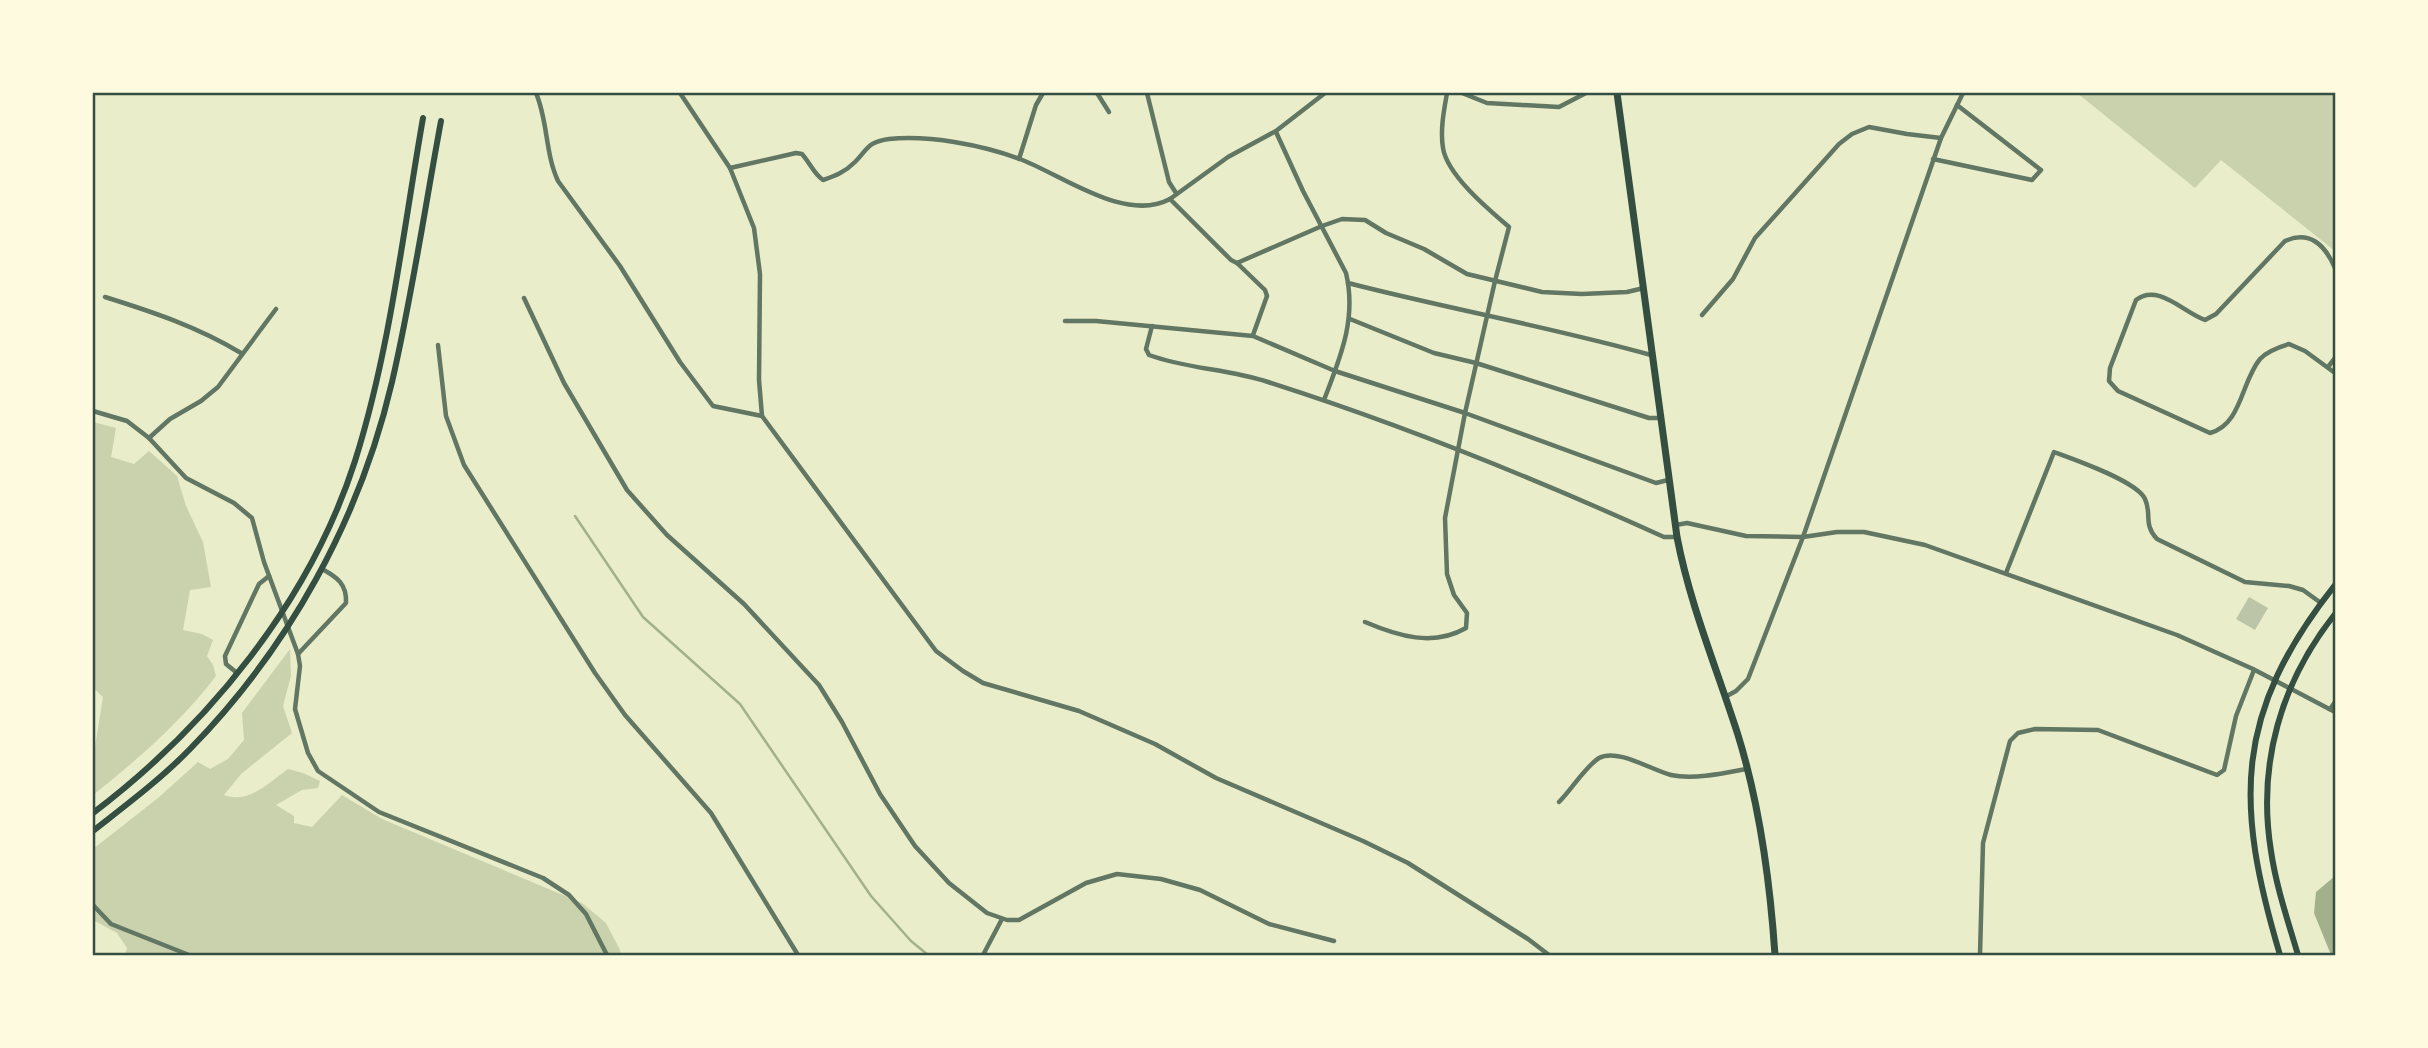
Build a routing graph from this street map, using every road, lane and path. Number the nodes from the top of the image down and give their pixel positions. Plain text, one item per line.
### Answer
1 (536, 93) edge
2 (680, 93) edge
3 (1042, 93) edge
4 (1097, 93) edge
5 (1147, 93) edge
6 (1323, 93) edge
7 (1447, 93) edge
8 (1462, 93) edge
9 (1586, 93) edge
10 (1617, 93) edge
11 (1963, 93) edge
12 (1957, 105) junction
13 (1109, 111) dead end
14 (423, 118) dead end
15 (441, 121) dead end
16 (1276, 131) junction
17 (1941, 138) junction
18 (1019, 159) junction
19 (1933, 159) junction
20 (730, 168) junction
21 (1176, 193) junction
22 (1170, 199) junction
23 (1322, 226) junction
24 (1237, 263) junction
25 (2335, 268) edge
26 (1495, 281) junction
27 (1348, 284) junction
28 (1644, 288) junction
29 (105, 297) dead end
30 (524, 298) dead end
31 (276, 309) dead end
32 (1702, 315) dead end
33 (1488, 316) junction
34 (1350, 319) junction
35 (1065, 321) dead end
36 (1152, 326) junction
37 (1253, 336) junction
38 (438, 345) dead end
39 (241, 353) junction
40 (1651, 355) junction
41 (2335, 358) edge
42 (1476, 363) junction
43 (2328, 367) junction
44 (1335, 371) junction
45 (2335, 373) edge
46 (1324, 400) junction
47 (93, 411) edge
48 (1465, 414) junction
49 (762, 415) junction
50 (1660, 418) junction
51 (149, 438) junction
52 (1457, 449) junction
53 (1668, 481) junction
54 (1675, 525) junction
55 (1677, 537) junction
56 (1802, 537) junction
57 (322, 569) junction
58 (2006, 573) junction
59 (269, 576) junction
60 (2335, 586) edge
61 (2321, 603) junction
62 (2335, 614) edge
63 (1365, 622) dead end
64 (298, 653) junction
65 (2254, 670) junction
66 (237, 674) junction
67 (2274, 681) junction
68 (2289, 688) junction
69 (1724, 697) junction
70 (2335, 702) edge
71 (2333, 710) edge
72 (1746, 769) junction
73 (1559, 802) dead end
74 (93, 813) edge
75 (93, 831) edge
76 (93, 905) edge
77 (1002, 919) junction
78 (1334, 941) dead end
79 (189, 955) edge
80 (607, 955) edge
81 (798, 955) edge
82 (982, 955) edge
83 (1549, 955) edge
84 (1775, 955) edge
85 (1980, 955) edge
86 (2280, 955) edge
87 (2298, 955) edge

1 - 49 street
2 - 20 street
3 - 18 street
4 - 13 street
5 - 21 street
6 - 16 street
7 - 26 street
8 - 9 street
10 - 28 highway
11 - 12 street
12 - 17 street
12 - 19 street
14 - 66 main road
15 - 57 main road
16 - 21 street
16 - 23 street
17 - 19 street
17 - 32 street
18 - 20 street
18 - 22 street
19 - 56 street
20 - 49 street
21 - 22 street
22 - 24 street
23 - 24 street
23 - 26 street
23 - 27 street
24 - 37 street
25 - 43 street
26 - 28 street
26 - 33 street
27 - 33 street
27 - 34 street
28 - 40 highway
29 - 39 street
30 - 77 street
31 - 39 street
33 - 40 street
33 - 42 street
34 - 42 street
34 - 44 street
35 - 36 street
36 - 37 street
36 - 46 street
37 - 44 street
38 - 81 street
39 - 51 street
40 - 50 highway
41 - 43 street
42 - 48 street
42 - 50 street
43 - 45 street
44 - 46 street
44 - 48 street
46 - 52 street
47 - 51 street
48 - 52 street
48 - 53 street
49 - 83 street
50 - 53 highway
51 - 59 street
52 - 55 street
52 - 63 street
53 - 54 highway
54 - 55 highway
54 - 56 street
55 - 69 highway
56 - 58 street
56 - 69 street
57 - 64 street
57 - 75 main road
58 - 61 street
58 - 65 street
59 - 64 street
59 - 66 street
60 - 61 main road
61 - 67 main road
62 - 68 main road
64 - 80 street
65 - 67 street
65 - 85 street
66 - 74 main road
67 - 68 street
67 - 86 main road
68 - 71 street
68 - 87 main road
69 - 72 highway
70 - 71 street
72 - 73 street
72 - 84 highway
76 - 79 street
77 - 78 street
77 - 82 street

